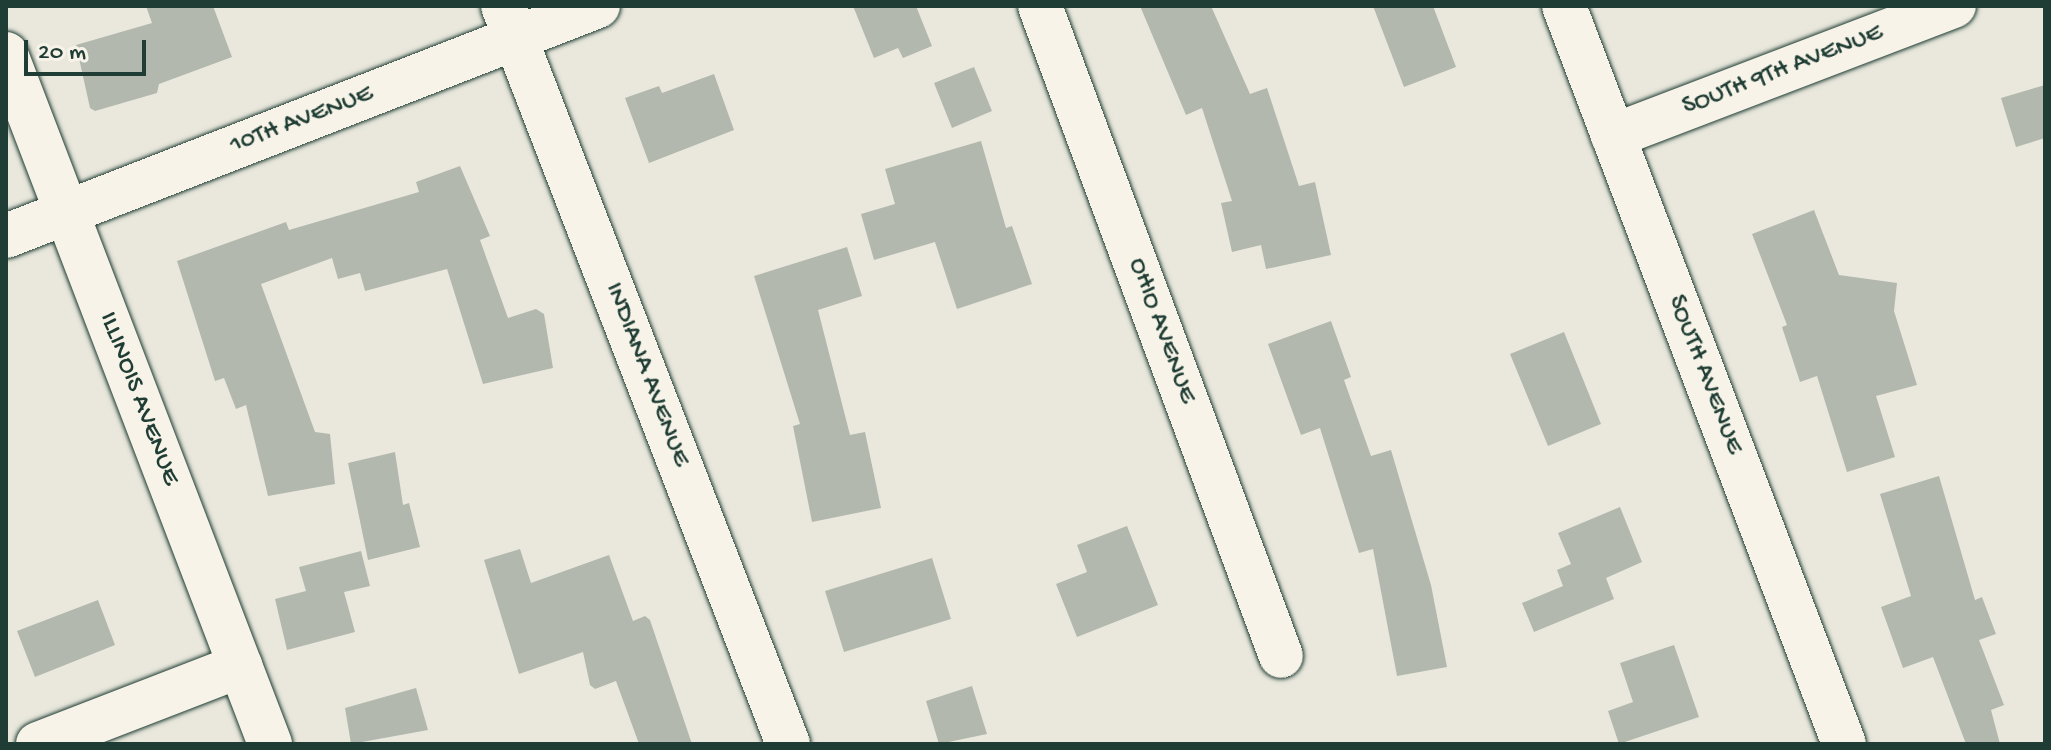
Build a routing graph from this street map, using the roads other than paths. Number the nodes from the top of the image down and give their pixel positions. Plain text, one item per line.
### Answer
1 (598, 6) edge
2 (1040, 6) edge
3 (1564, 6) edge
4 (1954, 6) edge
5 (509, 22) edge
6 (6, 54) edge
7 (1613, 136) junction
8 (67, 213) junction
9 (6, 236) edge
10 (1281, 656) dead end
11 (240, 666) junction
12 (38, 744) edge
13 (270, 744) edge
14 (788, 744) edge
15 (1844, 744) edge

1 - 5 street, 10TH AVENUE
2 - 10 street, OHIO AVENUE
3 - 7 street, SOUTH AVENUE
4 - 7 street, SOUTH 9TH AVENUE
5 - 8 street, 10TH AVENUE
5 - 14 street, INDIANA AVENUE
6 - 8 street, ILLINOIS AVENUE
7 - 15 street, SOUTH AVENUE
8 - 9 street, 10TH AVENUE
8 - 11 street, ILLINOIS AVENUE
11 - 12 street
11 - 13 street, ILLINOIS AVENUE

